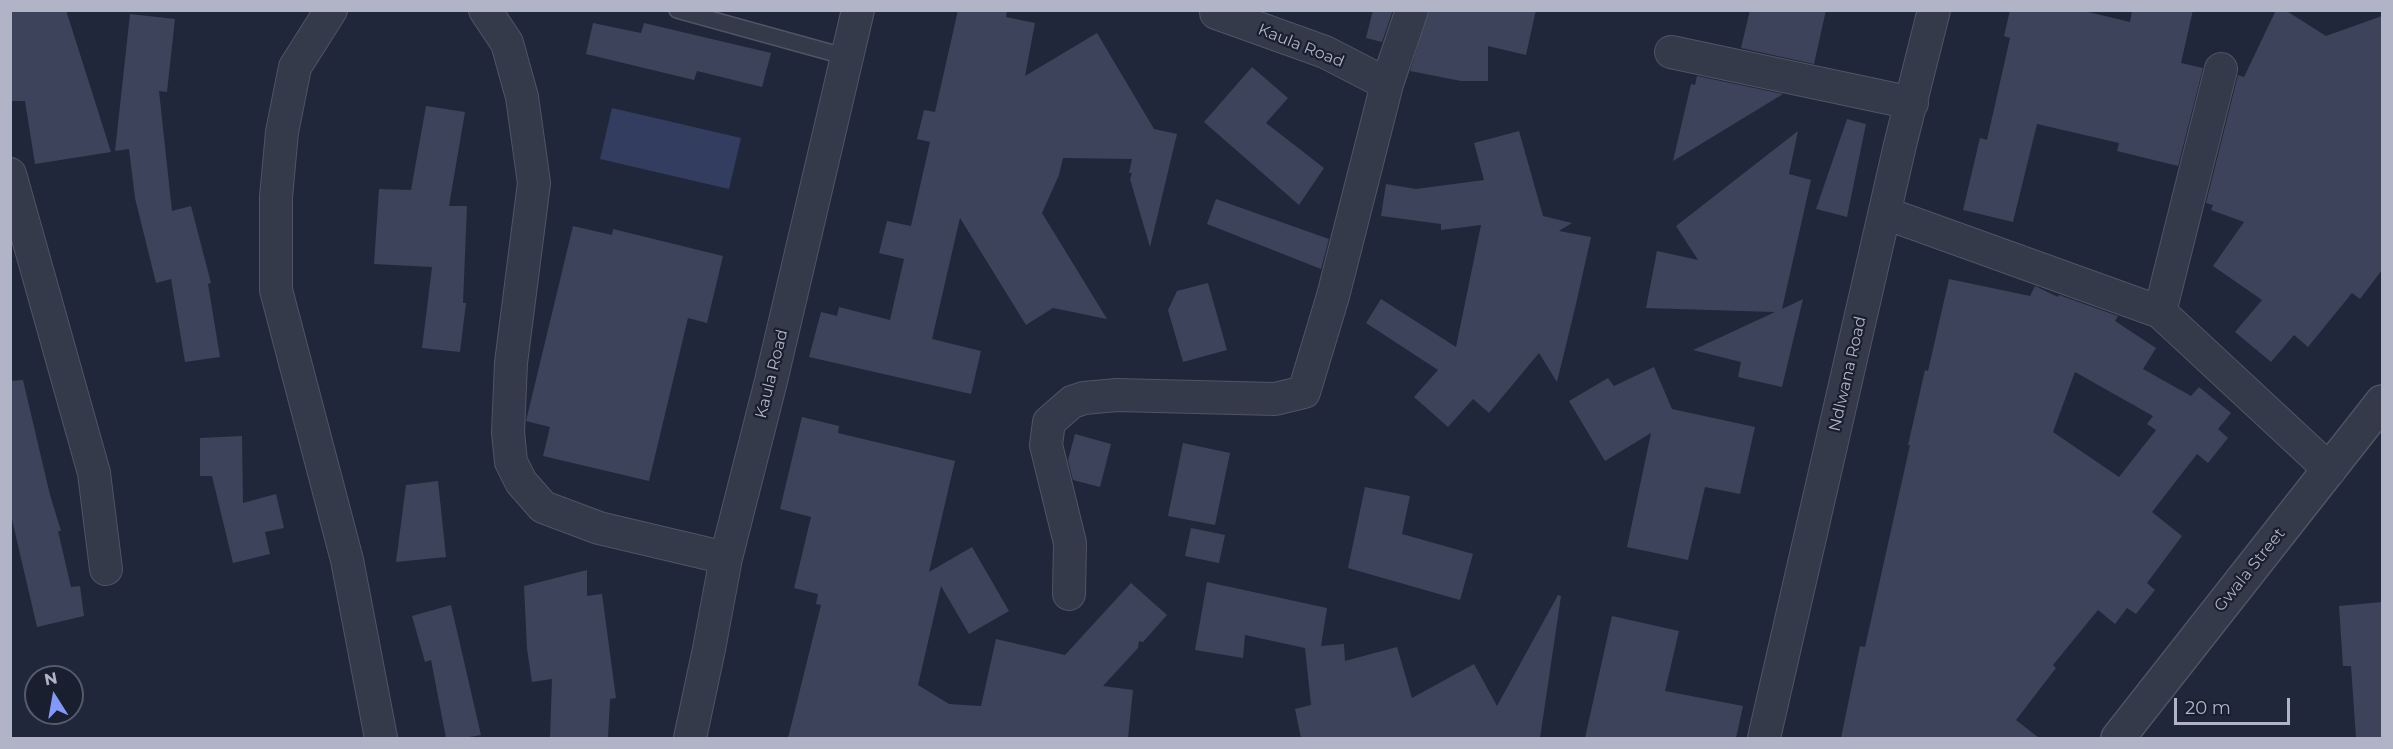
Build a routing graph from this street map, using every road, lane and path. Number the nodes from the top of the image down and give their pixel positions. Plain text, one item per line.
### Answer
1 (331, 10) edge
2 (485, 10) edge
3 (677, 10) edge
4 (858, 10) edge
5 (1216, 10) edge
6 (1412, 10) edge
7 (1934, 10) edge
8 (1671, 52) dead end
9 (847, 57) junction
10 (2221, 69) dead end
11 (1387, 84) junction
12 (1912, 103) junction
13 (10, 174) edge
14 (1886, 213) junction
15 (2160, 312) junction
16 (2382, 402) edge
17 (2330, 470) junction
18 (726, 558) junction
19 (106, 569) dead end
20 (1069, 594) dead end
21 (381, 738) edge
22 (690, 738) edge
23 (1764, 738) edge
24 (2118, 738) edge

1 - 21 street
2 - 18 street
3 - 9 lane
4 - 9 street, Kaula Road
5 - 11 street, Kaula Road
6 - 11 street
7 - 12 street, Ndlwana Road
8 - 12 street
9 - 18 street, Kaula Road
10 - 15 street
11 - 20 street
12 - 14 street, Ndlwana Road
13 - 19 street
14 - 15 street
14 - 23 street, Ndlwana Road
15 - 17 street
16 - 17 street, Gwala Street
17 - 24 street, Gwala Street
18 - 22 street, Kaula Road

